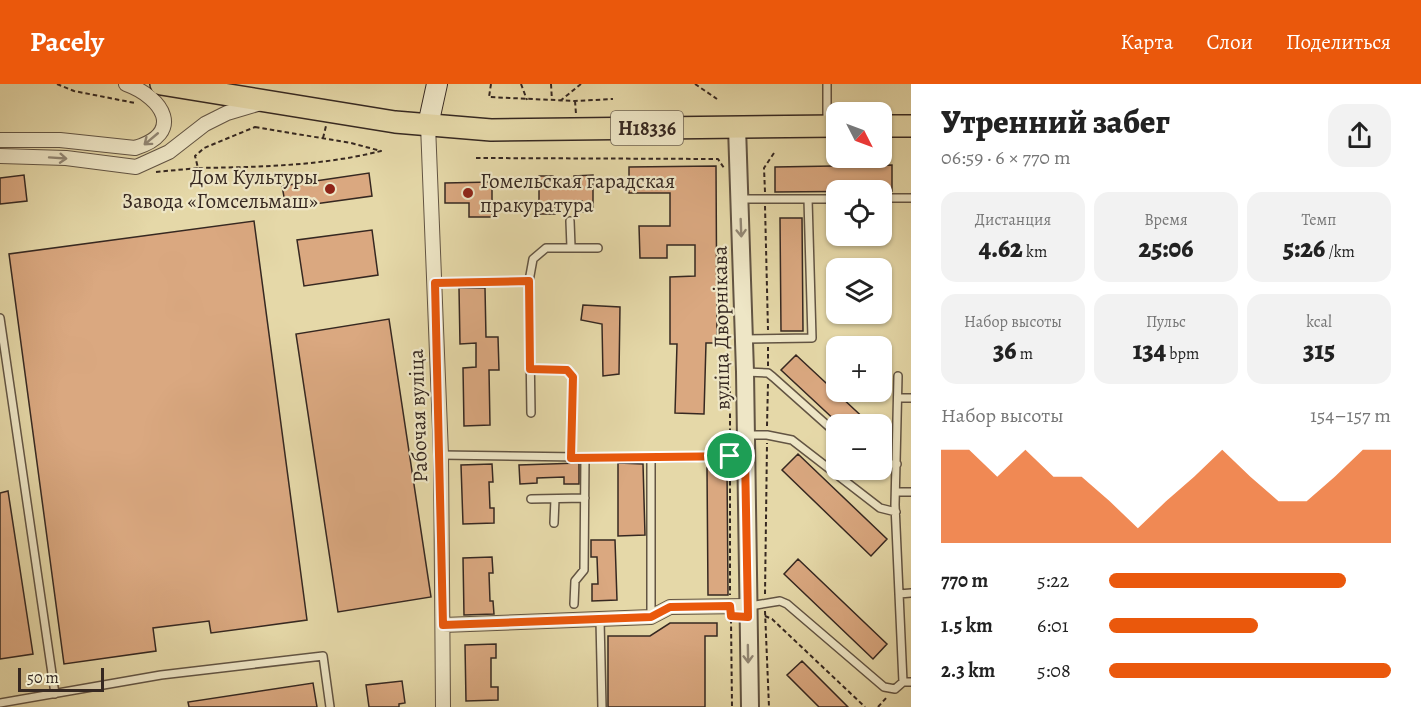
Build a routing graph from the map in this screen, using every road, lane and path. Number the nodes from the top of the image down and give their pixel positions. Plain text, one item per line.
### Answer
1 (57, 84) edge
2 (126, 84) edge
3 (161, 84) edge
4 (230, 84) edge
5 (437, 84) edge
6 (490, 84) edge
7 (521, 84) edge
8 (551, 84) edge
9 (581, 84) edge
10 (695, 84) edge
11 (827, 84) edge
12 (613, 99) dead end
13 (717, 99) dead end
14 (527, 100) junction
15 (552, 101) junction
16 (559, 101) junction
17 (266, 102) junction
18 (829, 102) edge
19 (142, 104) dead end
20 (428, 125) junction
21 (826, 126) edge
22 (892, 126) edge
23 (911, 126) edge
24 (255, 127) joint
25 (737, 128) junction
26 (0, 140) edge
27 (0, 156) edge
28 (476, 158) dead end
29 (729, 175) dead end
30 (892, 198) edge
31 (911, 198) edge
32 (740, 199) junction
33 (808, 199) junction
34 (826, 199) edge
35 (570, 221) dead end
36 (571, 247) junction
37 (598, 248) dead end
38 (529, 281) junction
39 (435, 283) junction
40 (0, 318) edge
41 (744, 339) junction
42 (530, 369) junction
43 (738, 374) junction
44 (898, 376) dead end
45 (899, 398) junction
46 (911, 398) edge
47 (531, 413) dead end
48 (826, 424) edge
49 (746, 435) junction
50 (441, 455) junction
51 (738, 456) junction
52 (571, 458) junction
53 (585, 458) junction
54 (651, 458) junction
55 (892, 464) edge
56 (897, 464) junction
57 (896, 492) junction
58 (911, 492) edge
59 (585, 498) junction
60 (531, 499) dead end
61 (555, 499) junction
62 (896, 512) junction
63 (554, 524) dead end
64 (911, 593) edge
65 (899, 594) junction
66 (574, 604) dead end
67 (730, 606) junction
68 (748, 612) junction
69 (651, 617) junction
70 (600, 620) junction
71 (443, 625) junction
72 (907, 682) edge
73 (895, 689) junction
74 (55, 694) junction
75 (0, 703) edge
76 (330, 707) edge
77 (442, 707) edge
78 (602, 707) edge
79 (732, 707) edge
80 (750, 707) edge
81 (865, 707) edge
82 (878, 707) edge

1 - 19 path
2 -> 26 street
3 - 17 main road
4 - 17 street
5 - 20 main road
6 - 14 path
7 - 14 path
8 - 15 path
9 - 16 path
10 - 13 path
11 - 18 lane
12 - 16 path
14 - 15 path
15 - 16 path
17 - 20 main road, Н18336
27 -> 17 street
20 - 25 main road, Н18336
20 - 39 street, Рабочая вуліца
21 - 25 main road, Н18336
22 - 23 main road
24 - 24 path
25 - 32 street, вуліца Дворнікава
28 - 29 path
30 - 31 lane
32 - 33 lane
32 -> 41 street, вуліца Дворнікава
33 - 34 lane
33 - 41 lane
35 - 36 lane
36 - 37 lane
36 - 38 lane
38 - 39 lane
38 - 42 lane
39 - 50 street, Рабочая вуліца
40 - 74 lane
41 - 43 street, вуліца Дворнікава
42 - 47 lane
42 - 52 lane
43 - 48 lane
43 - 49 street, вуліца Дворнікава
43 - 51 path
44 - 45 lane
45 - 46 lane
45 - 56 lane
49 - 51 street, вуліца Дворнікава
49 - 62 lane
50 - 52 lane
50 - 71 street, Рабочая вуліца
51 - 54 lane
51 - 67 path
51 - 68 street, вуліца Дворнікава
52 - 53 lane
53 - 54 lane
53 - 59 lane
54 - 69 lane
55 - 56 lane
56 - 57 lane
57 - 58 lane
57 - 62 lane
59 - 61 lane
59 - 66 lane
60 - 61 lane
61 - 63 lane
62 - 65 lane
64 - 65 lane
65 - 72 lane
67 - 68 street
67 - 69 street
68 - 73 lane
68 - 79 path
68 -> 80 street, вуліца Дворнікава
68 - 81 path
69 - 70 street
70 - 71 street
70 - 78 lane
71 - 77 street, Рабочая вуліца
72 - 73 lane
73 - 82 path
74 - 75 lane
74 - 76 lane

